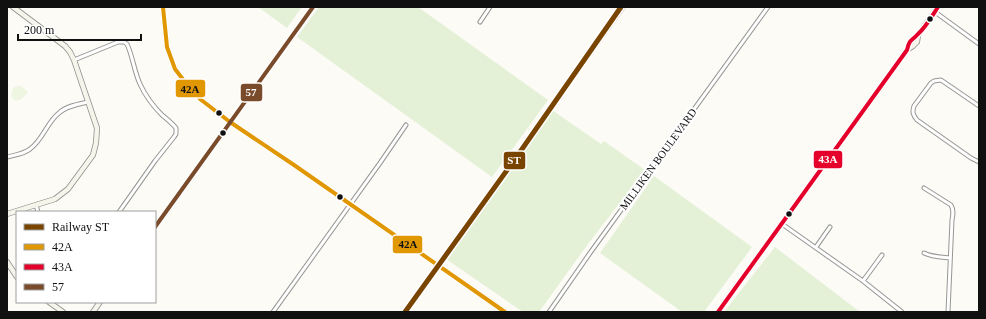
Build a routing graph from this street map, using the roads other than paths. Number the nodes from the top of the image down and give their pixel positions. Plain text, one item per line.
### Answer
1 (13, 7) edge
2 (163, 7) edge
3 (313, 7) edge
4 (490, 7) edge
5 (768, 7) edge
6 (938, 7) edge
7 (935, 12) junction
8 (480, 22) dead end
9 (979, 44) edge
10 (74, 60) junction
11 (88, 102) junction
12 (979, 106) edge
13 (230, 122) junction
14 (406, 125) dead end
15 (7, 157) edge
16 (979, 162) edge
17 (924, 188) dead end
18 (350, 204) junction
19 (36, 205) junction
20 (17, 211) edge
21 (38, 211) edge
22 (120, 211) edge
23 (782, 224) junction
24 (156, 226) edge
25 (830, 226) dead end
26 (816, 247) junction
27 (924, 253) dead end
28 (882, 255) dead end
29 (950, 258) junction
30 (7, 262) edge
31 (16, 276) edge
32 (864, 281) junction
33 (50, 303) edge
34 (99, 303) edge
35 (63, 312) edge
36 (93, 312) edge
37 (273, 312) edge
38 (505, 312) edge
39 (549, 312) edge
40 (718, 312) edge
41 (902, 312) edge
42 (948, 312) edge

1 - 10 main road
2 - 13 main road
3 - 13 main road
4 - 8 street
5 - 39 street, MILLIKEN BOULEVARD
6 - 7 main road
7 - 9 street
7 - 23 main road
10 - 11 main road
10 - 22 street
11 - 15 street
11 - 19 main road
12 - 16 street
13 - 18 main road
13 - 24 main road
14 - 18 street
17 - 29 street
18 - 37 street
18 - 38 main road
19 - 20 main road
19 - 21 street
23 - 26 street
23 - 40 main road
25 - 26 street
26 - 32 street
27 - 29 street
28 - 32 street
29 - 42 street
30 - 31 main road
32 - 41 street
33 - 35 main road
34 - 36 main road

